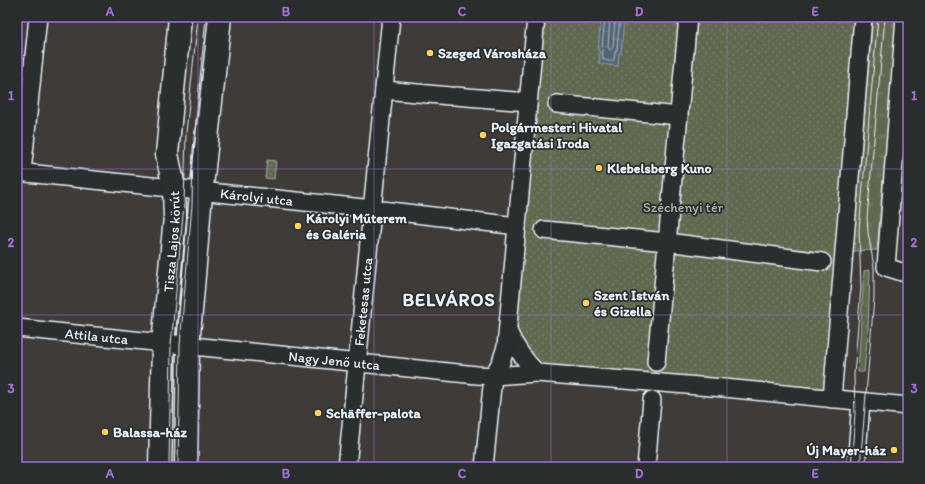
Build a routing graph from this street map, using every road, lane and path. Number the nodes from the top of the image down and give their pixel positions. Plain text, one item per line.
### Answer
1 (38, 17) edge
2 (180, 17) edge
3 (220, 17) edge
4 (392, 17) edge
5 (536, 17) edge
6 (688, 17) edge
7 (863, 17) edge
8 (905, 17) edge
9 (384, 90) junction
10 (528, 102) junction
11 (557, 104) dead end
12 (679, 116) junction
13 (19, 172) edge
14 (188, 190) junction
15 (373, 209) junction
16 (517, 226) junction
17 (544, 230) dead end
18 (667, 242) junction
19 (822, 262) dead end
20 (908, 274) edge
21 (17, 328) edge
22 (508, 330) junction
23 (176, 345) junction
24 (357, 362) junction
25 (656, 362) dead end
26 (537, 373) junction
27 (493, 376) junction
28 (832, 399) junction
29 (652, 400) dead end
30 (861, 402) junction
31 (908, 406) edge
32 (160, 467) edge
33 (186, 467) edge
34 (347, 467) edge
35 (484, 467) edge
36 (646, 467) edge
37 (856, 467) edge

1 - 13 street
2 - 14 street, Tisza Lajos körút
3 - 14 street, Tisza Lajos körút
4 - 9 street, Feketesas utca
5 - 10 street
6 - 12 street
7 - 28 street
8 - 20 street
9 - 10 street
9 - 15 street, Feketesas utca
10 - 16 street
11 - 12 street
12 - 18 street
13 - 14 street, Károlyi utca
14 - 15 street, Károlyi utca
14 - 23 street, Tisza Lajos körút
14 - 23 street, Tisza Lajos körút
15 - 16 street, Károlyi utca
15 - 24 street, Feketesas utca
16 - 22 street
17 - 18 street
18 - 19 street
18 - 25 street
21 - 23 street, Attila utca
22 - 26 street
22 - 27 street
23 - 24 street, Nagy Jenő utca
23 - 32 street, Tisza Lajos körút
23 - 33 street, Tisza Lajos körút
24 - 27 street, Nagy Jenő utca
24 - 34 street, Feketesas utca
26 - 27 street
26 - 28 street
27 - 35 street
28 - 30 street
29 - 36 street
30 - 31 street
30 - 37 street

